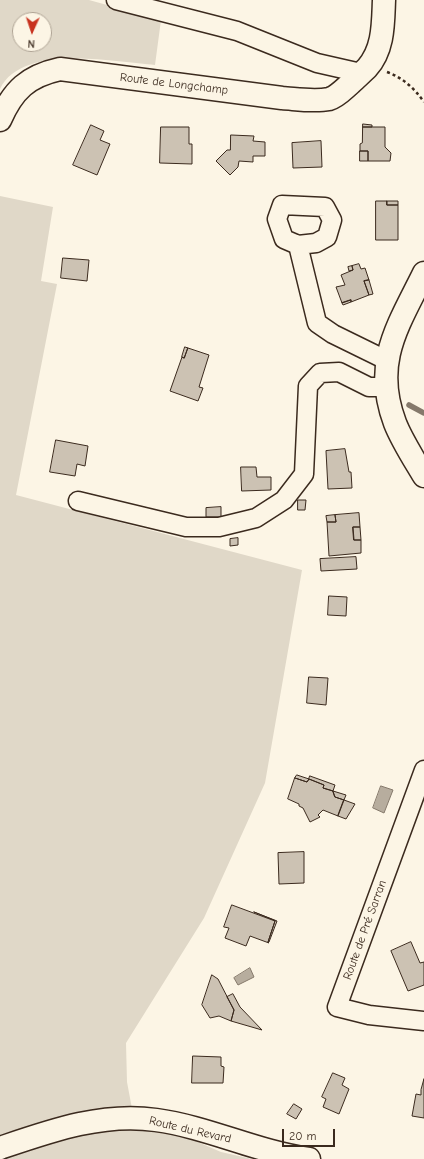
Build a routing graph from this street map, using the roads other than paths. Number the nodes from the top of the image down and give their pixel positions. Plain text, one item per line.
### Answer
1 (116, 0) edge
2 (384, 0) edge
3 (364, 71) junction
4 (0, 120) edge
5 (298, 245) dead end
6 (424, 273) edge
7 (386, 360) junction
8 (385, 388) junction
9 (424, 476) edge
10 (78, 501) dead end
11 (424, 770) edge
12 (424, 1021) edge
13 (0, 1148) edge
14 (309, 1159) edge

1 - 3 street
2 - 3 street, Route de Longchamp
3 - 4 street, Route de Longchamp
5 - 7 street
6 - 7 street
7 - 8 street
8 - 9 street
8 - 10 street
11 - 12 street, Route de Pré Sarran
13 - 14 street, Route du Revard

